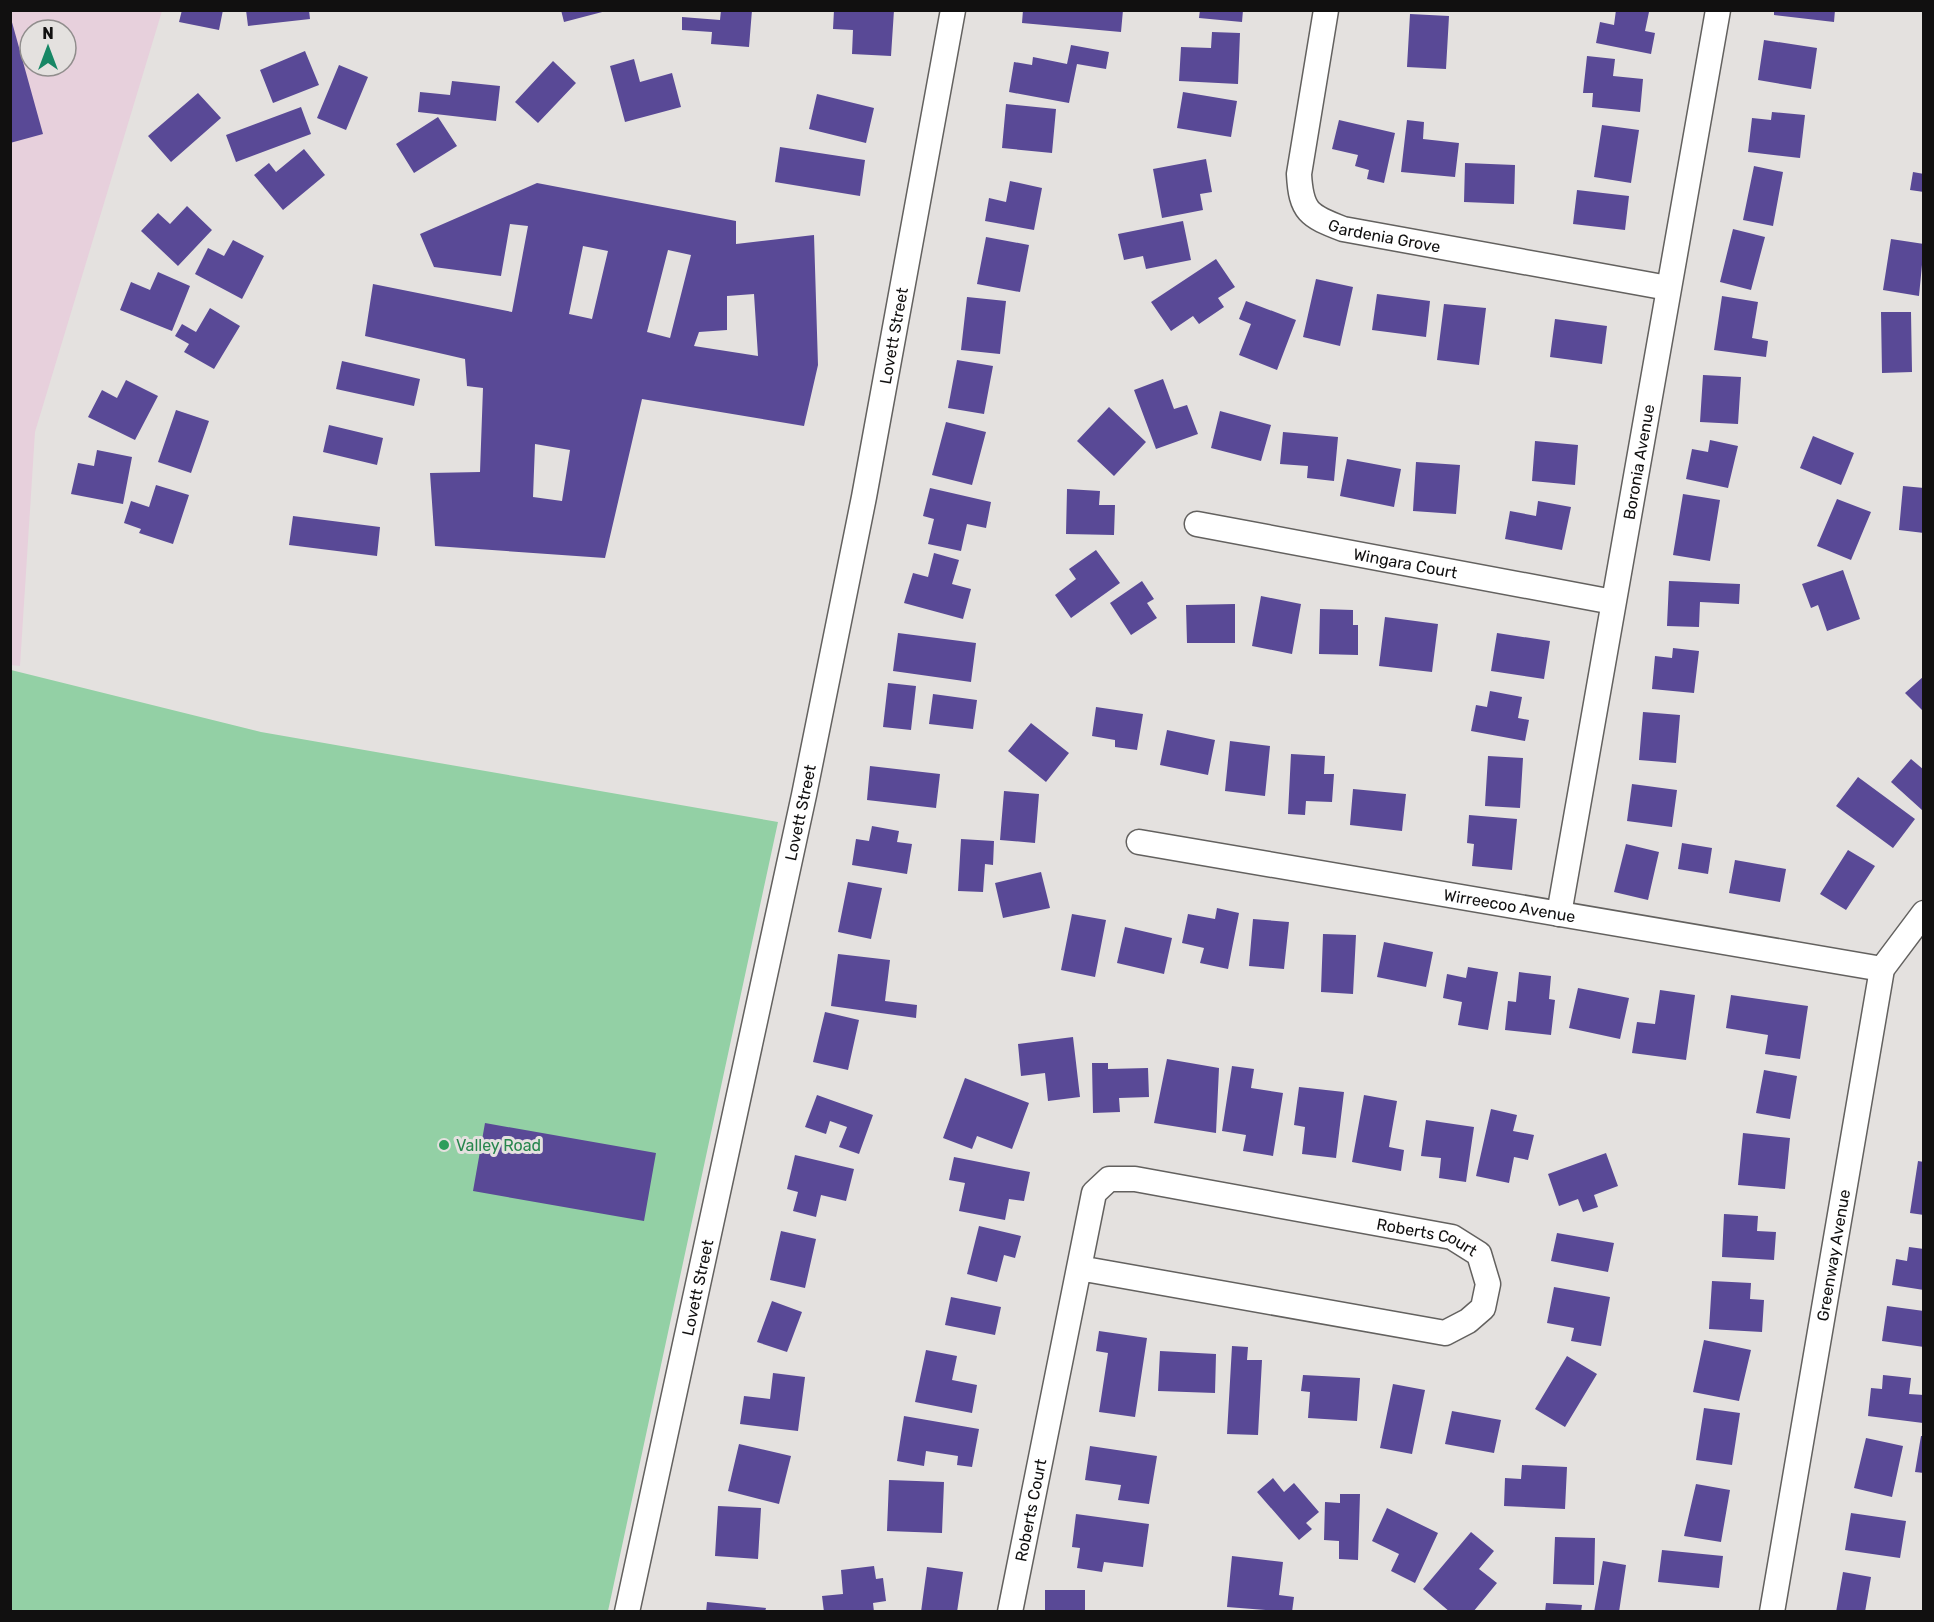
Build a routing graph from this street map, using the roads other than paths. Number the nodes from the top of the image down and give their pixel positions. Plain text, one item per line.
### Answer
1 (953, 10) edge
2 (1326, 10) edge
3 (1718, 10) edge
4 (1668, 288) junction
5 (1197, 524) dead end
6 (1613, 602) junction
7 (1139, 842) dead end
8 (1923, 913) edge
9 (1559, 914) junction
10 (1882, 969) junction
11 (1079, 1268) junction
12 (627, 1611) edge
13 (1010, 1611) edge
14 (1772, 1611) edge

1 - 12 street, Lovett Street
2 - 4 street, Gardenia Grove
3 - 4 street, Boronia Avenue
4 - 6 street, Boronia Avenue
5 - 6 street, Wingara Court
6 - 9 street, Boronia Avenue
7 - 9 street, Wirreecoo Avenue
8 - 10 street, Greenway Avenue
9 - 10 street, Wirreecoo Avenue
10 - 14 street, Greenway Avenue
11 - 11 street, Roberts Court
11 - 13 street, Roberts Court

